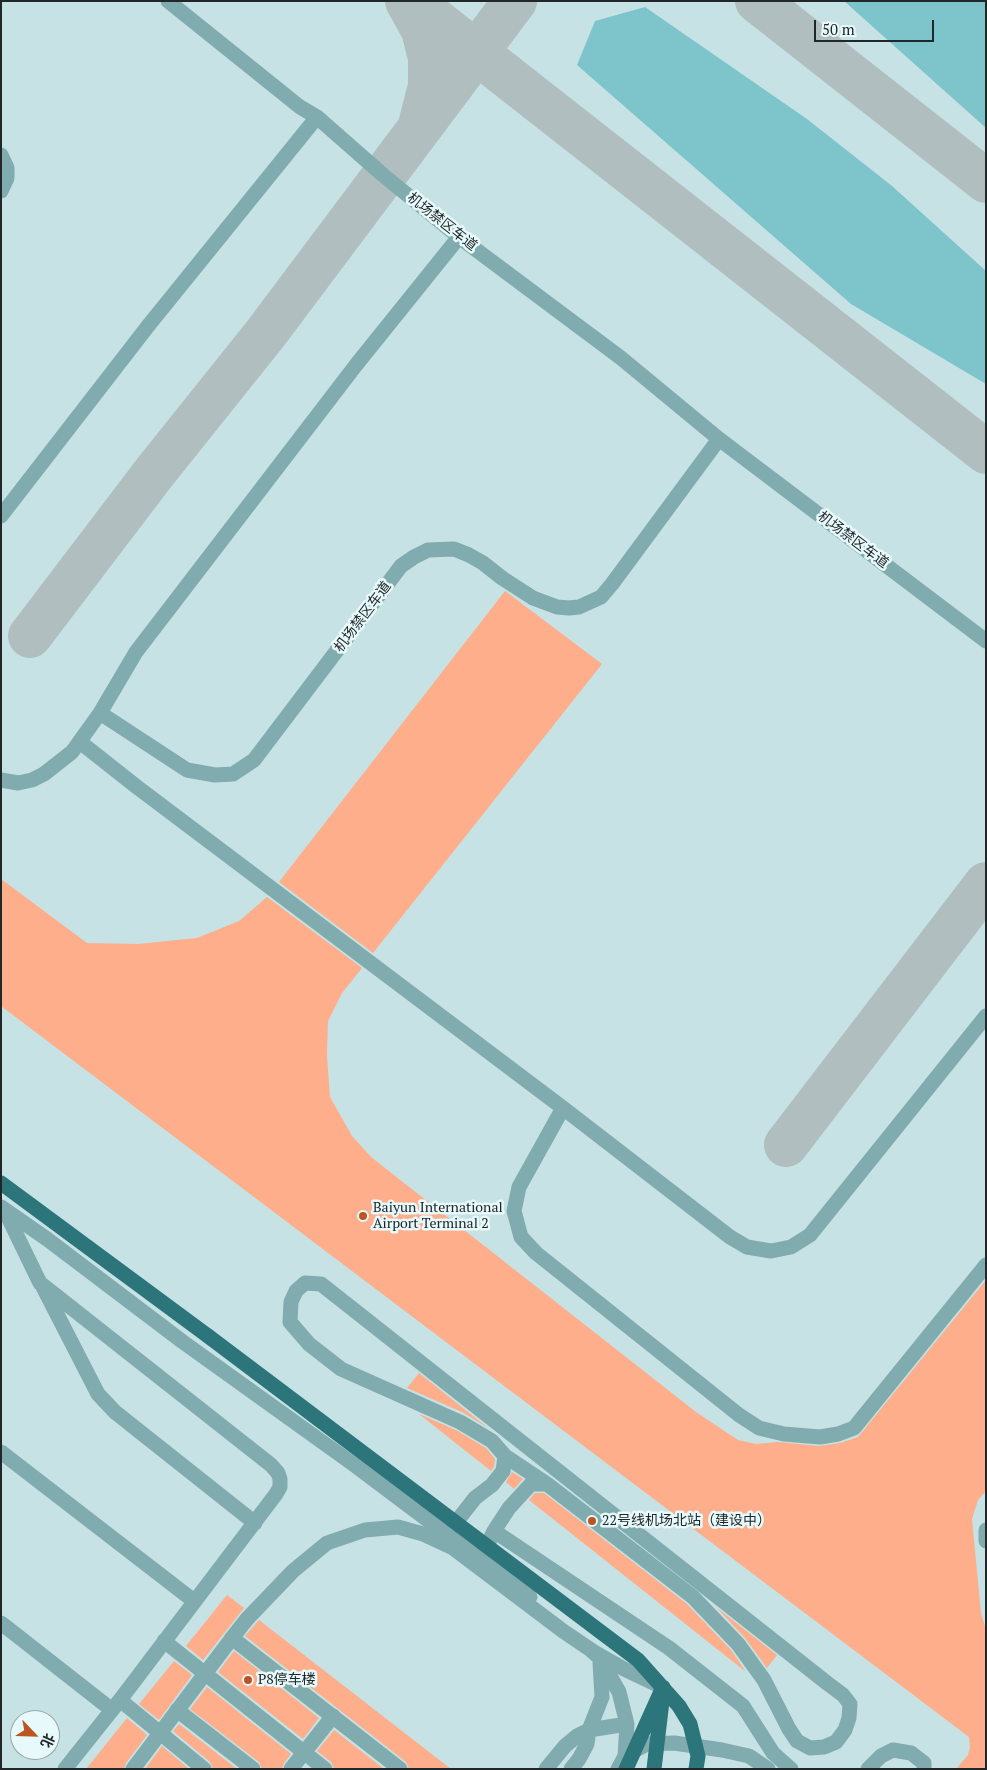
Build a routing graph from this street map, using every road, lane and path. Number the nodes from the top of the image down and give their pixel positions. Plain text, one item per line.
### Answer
1 (168, 1) edge
2 (317, 117) junction
3 (1, 155) edge
4 (1, 192) edge
5 (458, 237) junction
6 (719, 439) junction
7 (1, 516) edge
8 (986, 642) edge
9 (100, 713) junction
10 (80, 742) junction
11 (1, 780) edge
12 (986, 1016) edge
13 (563, 1108) junction
14 (1, 1183) edge
15 (3, 1208) edge
16 (986, 1265) edge
17 (40, 1283) junction
18 (1, 1452) edge
19 (505, 1456) junction
20 (547, 1484) junction
21 (255, 1523) junction
22 (986, 1530) edge
23 (494, 1531) junction
24 (446, 1535) junction
25 (986, 1541) edge
26 (482, 1559) junction
27 (194, 1601) junction
28 (1, 1623) edge
29 (232, 1638) junction
30 (164, 1641) junction
31 (600, 1658) junction
32 (207, 1671) junction
33 (663, 1687) junction
34 (116, 1705) junction
35 (177, 1710) junction
36 (333, 1716) junction
37 (627, 1724) junction
38 (589, 1730) junction
39 (308, 1747) junction
40 (623, 1764) edge
41 (251, 1767) edge
42 (64, 1769) edge
43 (133, 1769) edge
44 (204, 1769) edge
45 (291, 1769) edge
46 (325, 1769) edge
47 (334, 1769) edge
48 (400, 1769) edge
49 (546, 1769) edge
50 (571, 1769) edge
51 (654, 1769) edge
52 (696, 1769) edge
53 (768, 1769) edge
54 (791, 1769) edge
55 (868, 1769) edge
56 (924, 1769) edge

1 - 2 street, 机场禁区车道
2 - 5 street, 机场禁区车道
2 - 7 street
3 - 4 street
5 - 6 street, 机场禁区车道
5 - 9 street
6 - 8 street, 机场禁区车道
6 - 9 street, 机场禁区车道
9 - 10 street
10 - 11 street
10 - 13 street
12 - 13 street
13 - 16 street
14 - 33 main road, bridge
15 - 17 street
15 - 24 street
17 - 21 street
17 - 21 street
18 - 27 street
19 - 20 street
19 - 20 street
19 - 24 street
20 - 23 street
21 - 27 street
22 - 25 street
23 - 26 street
23 - 54 street
24 - 26 street
26 - 31 street
27 - 30 street
28 - 34 street
29 - 32 street, bridge
29 - 33 street, bridge
29 - 36 street
30 - 34 street
30 - 46 street
31 - 37 street
31 - 38 street
32 - 35 street, bridge
32 - 39 street
33 - 40 main road, bridge
33 - 51 main road, bridge
33 - 52 main road, bridge
34 - 42 street
34 - 44 street
35 - 41 street
35 - 43 street, bridge
36 - 39 street, bridge
36 - 48 street
37 - 38 street
37 - 40 street
38 - 49 street
38 - 50 street
39 - 45 street, bridge
39 - 47 street
40 - 53 street
55 - 56 street

